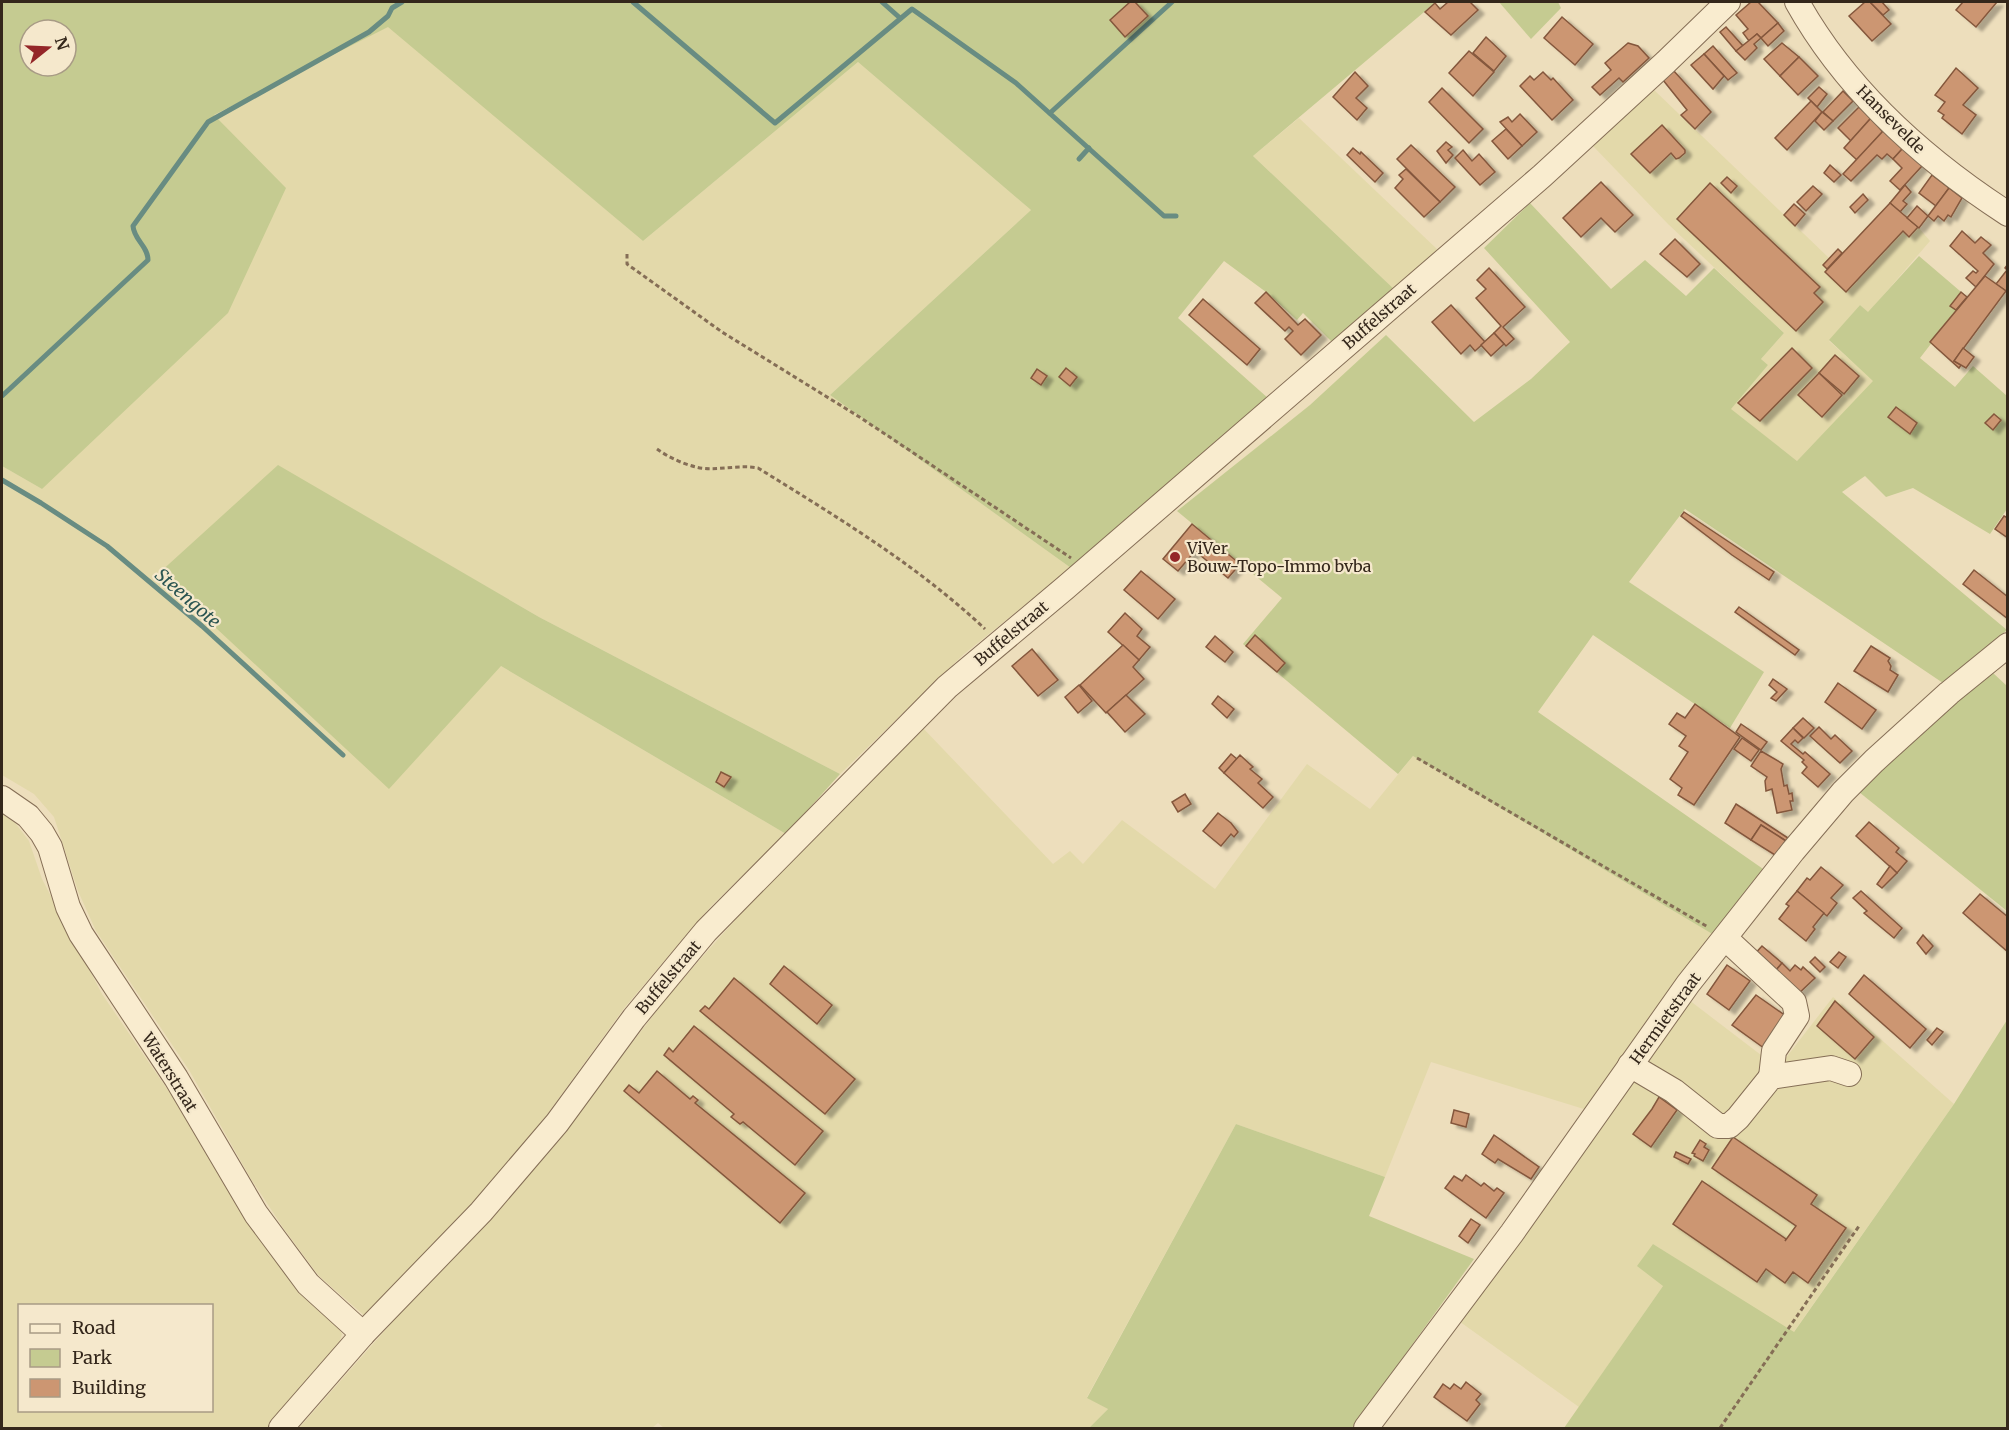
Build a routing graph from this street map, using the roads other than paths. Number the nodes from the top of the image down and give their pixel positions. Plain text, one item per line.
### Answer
1 (1728, 2) edge
2 (1797, 2) edge
3 (2007, 214) edge
4 (2007, 645) edge
5 (2, 798) edge
6 (1725, 938) junction
7 (1630, 1065) junction
8 (1849, 1074) dead end
9 (1771, 1077) junction
10 (363, 1334) junction
11 (281, 1428) edge
12 (1366, 1428) edge

1 - 10 street, Buffelstraat
2 - 3 street, Hansevelde
4 - 6 street, Hermietstraat
5 - 10 street, Waterstraat
6 - 7 street, Hermietstraat
6 - 9 street
7 - 9 street
7 - 12 street, Hermietstraat
8 - 9 street
10 - 11 street, Buffelstraat

